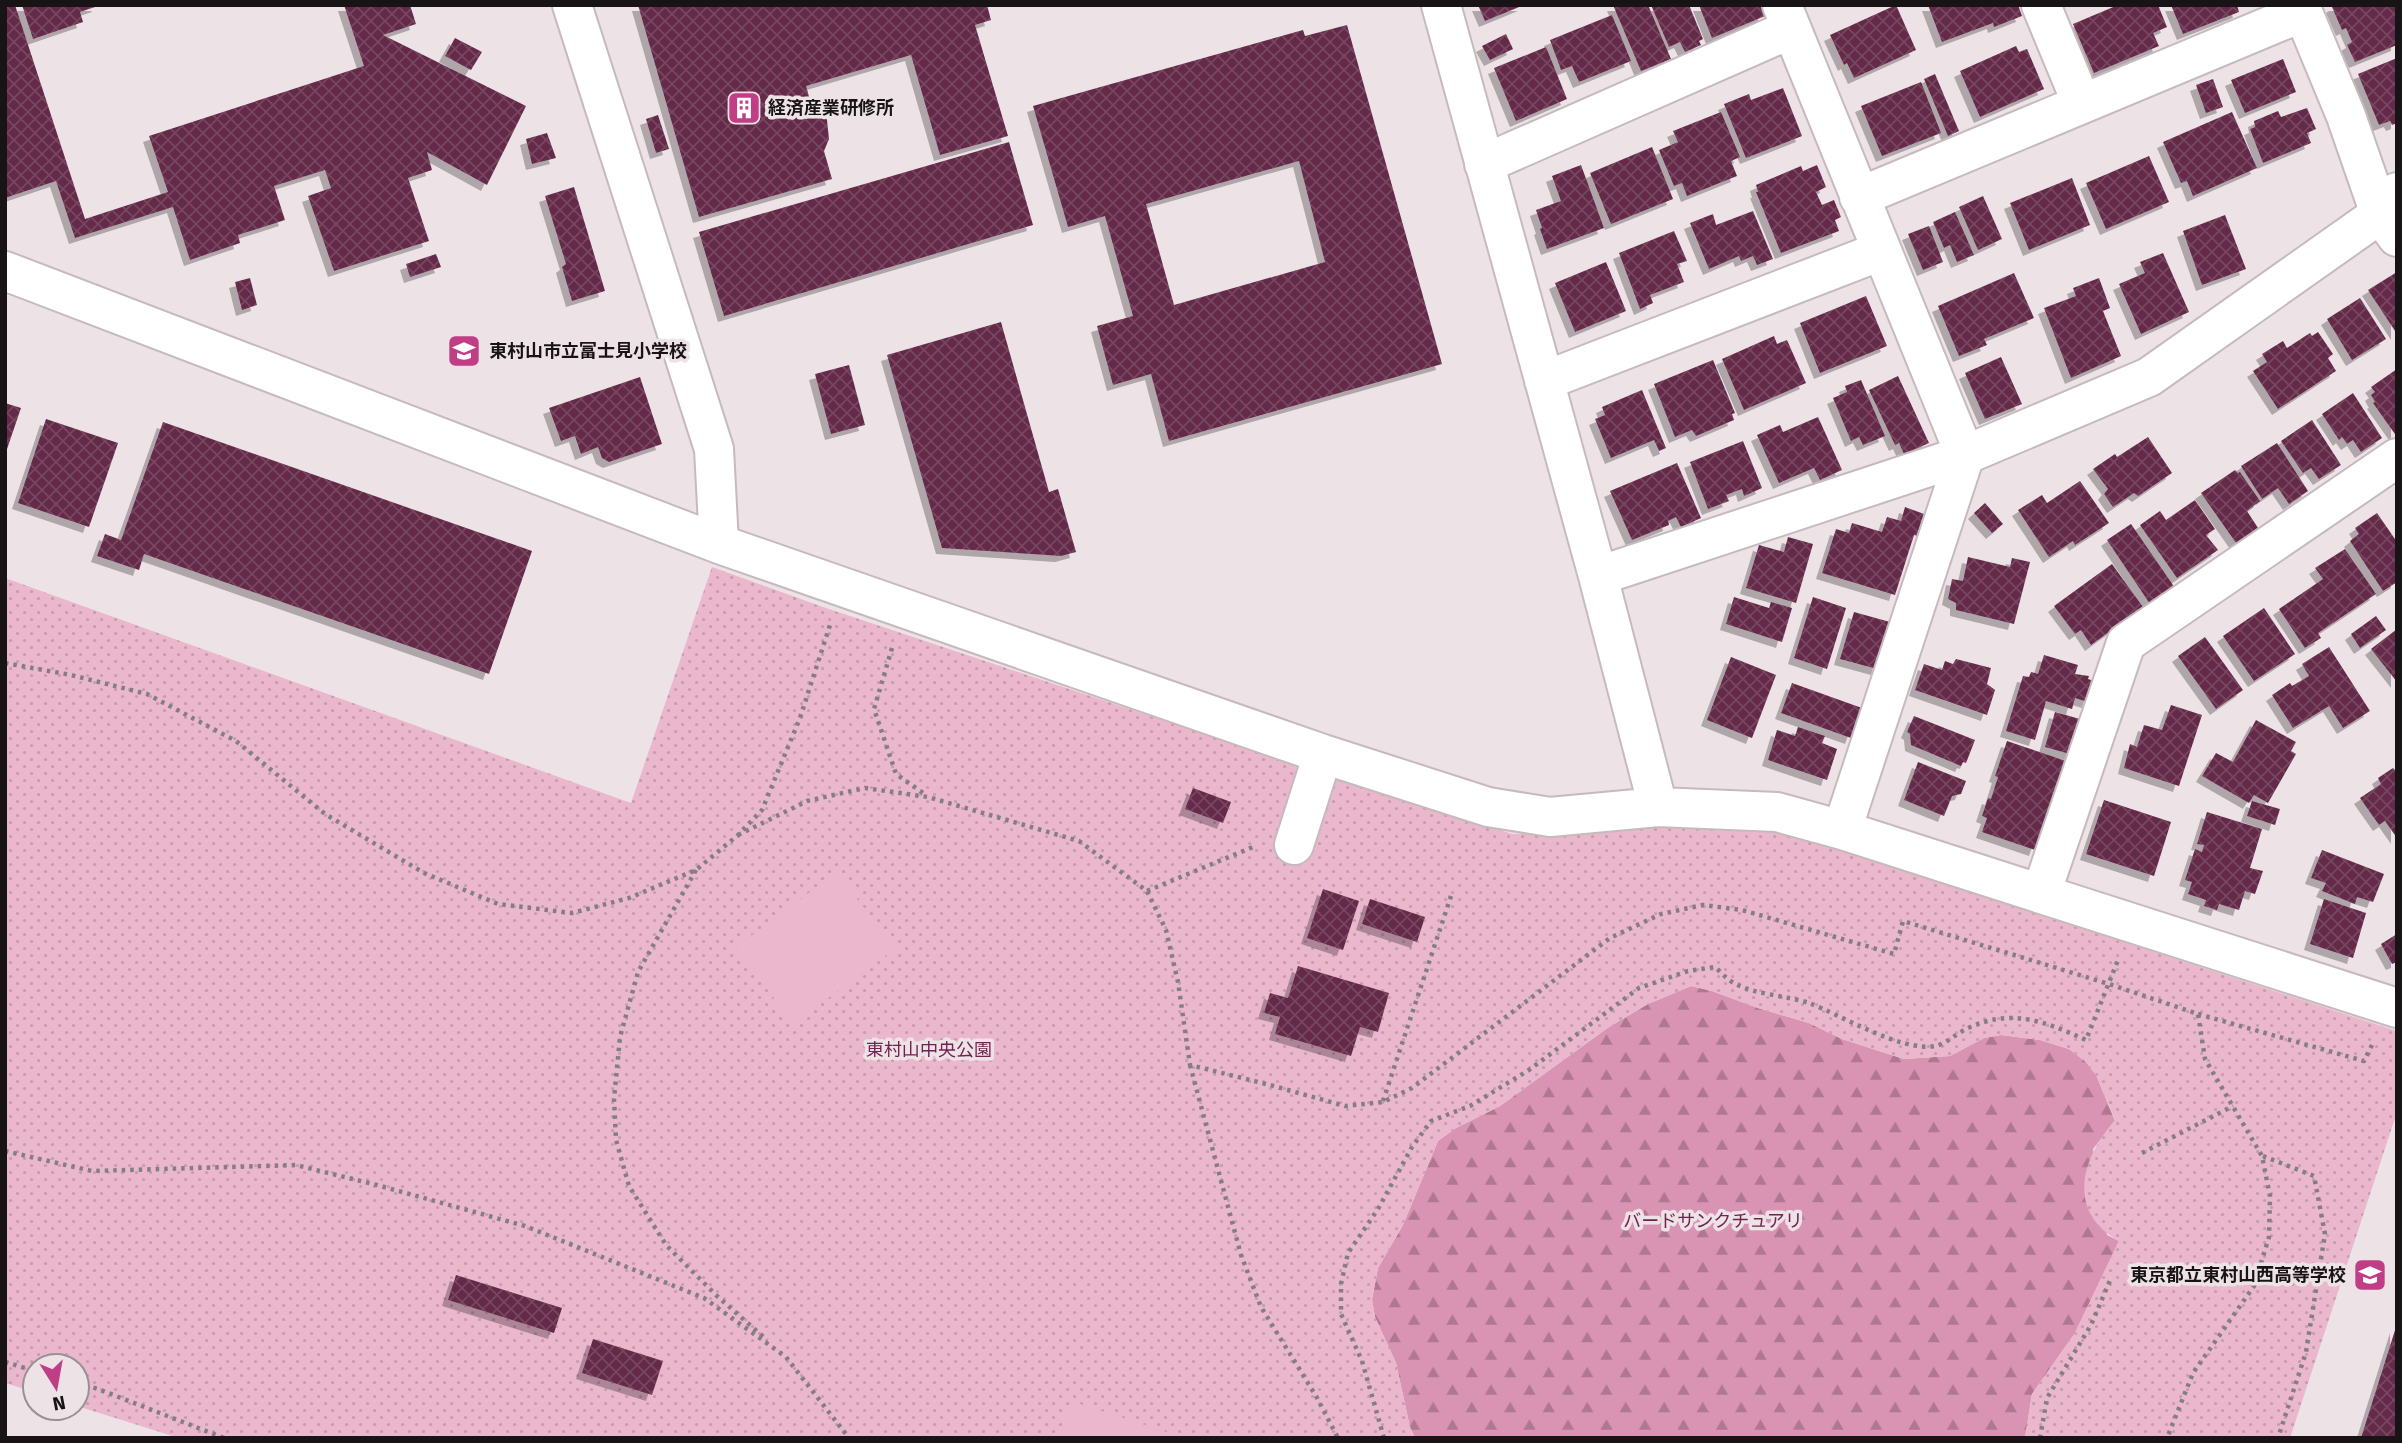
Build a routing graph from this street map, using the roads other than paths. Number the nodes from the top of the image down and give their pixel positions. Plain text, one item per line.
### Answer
1 (572, 5) edge
2 (1441, 5) edge
3 (2041, 5) edge
4 (2301, 8) edge
5 (1786, 17) edge
6 (2082, 104) junction
7 (1484, 164) junction
8 (1859, 197) junction
9 (2391, 214) edge
10 (1881, 251) junction
11 (5, 271) edge
12 (1544, 381) junction
13 (1965, 455) junction
14 (2397, 458) edge
15 (719, 544) junction
16 (1598, 576) junction
17 (1323, 754) junction
18 (1658, 807) junction
19 (1842, 831) junction
20 (1294, 845) road end
21 (2041, 894) junction
22 (2394, 1007) edge

1 - 15 street
2 - 7 street
3 - 6 street
4 - 6 street
4 - 9 street
5 - 7 street
5 - 8 street
6 - 8 street
7 - 12 street
8 - 10 street
9 - 13 street
10 - 12 street
10 - 13 street
11 - 15 street
12 - 16 street
13 - 16 street
13 - 19 street
14 - 21 street
15 - 17 street
16 - 18 street
17 - 18 street
17 - 20 street
18 - 19 street
19 - 21 street
21 - 22 street

